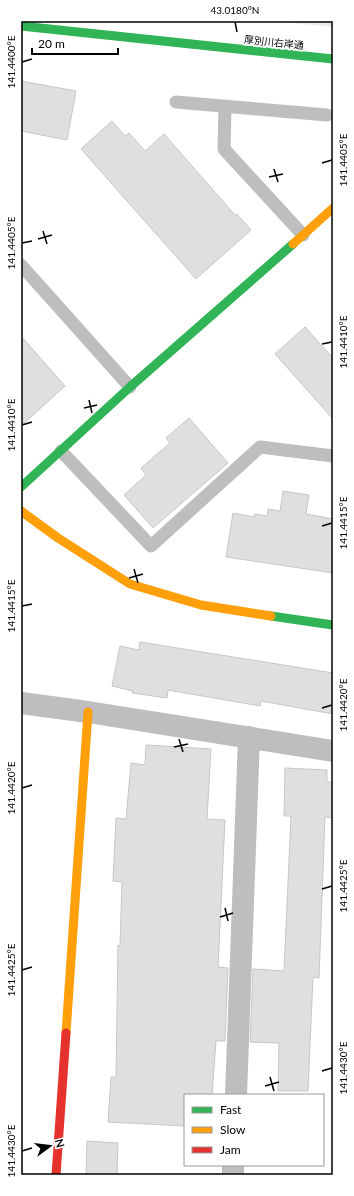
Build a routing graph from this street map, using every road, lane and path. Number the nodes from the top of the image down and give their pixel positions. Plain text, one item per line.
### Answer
1 (21, 26) edge
2 (333, 59) edge
3 (176, 102) dead end
4 (225, 107) junction
5 (327, 115) dead end
6 (333, 208) edge
7 (303, 235) junction
8 (21, 265) edge
9 (130, 387) junction
10 (61, 451) junction
11 (333, 456) edge
12 (21, 487) edge
13 (21, 511) edge
14 (333, 625) edge
15 (21, 703) edge
16 (88, 712) junction
17 (249, 737) junction
18 (333, 752) edge
19 (236, 1094) edge
20 (56, 1175) edge

1 - 2 street, 厚別川右岸通
3 - 4 lane
4 - 5 lane
4 - 7 lane
6 - 7 street
7 - 9 street
8 - 9 lane
9 - 10 street
10 - 11 lane
10 - 12 street
13 - 14 street
15 - 16 street
16 - 17 street
16 - 20 street
17 - 18 street
17 - 19 street

